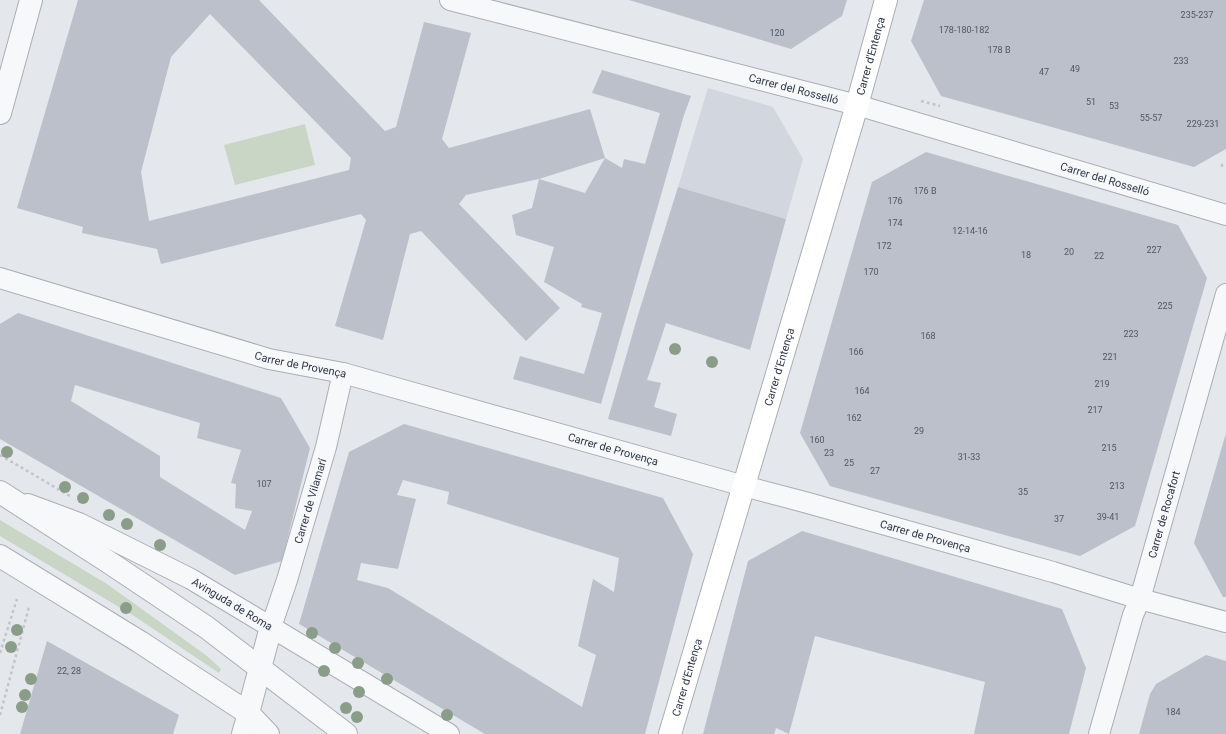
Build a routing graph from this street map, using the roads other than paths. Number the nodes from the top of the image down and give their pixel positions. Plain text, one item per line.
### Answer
1 (31, 0) edge
2 (450, 0) edge
3 (886, 0) edge
4 (857, 105) junction
5 (0, 113) edge
6 (1226, 215) edge
7 (0, 278) edge
8 (1226, 294) edge
9 (343, 373) junction
10 (744, 486) junction
11 (2, 494) edge
12 (0, 556) edge
13 (1140, 599) junction
14 (1226, 622) edge
15 (272, 627) junction
16 (260, 668) junction
17 (248, 713) junction
18 (242, 734) edge
19 (268, 734) edge
20 (346, 734) edge
21 (448, 734) edge
22 (670, 734) edge
23 (1099, 734) edge

1 - 5 street
2 - 4 street, Carrer del Rosselló
3 - 4 main road, Carrer d'Entença
4 - 6 street, Carrer del Rosselló
4 - 10 main road, Carrer d'Entença
7 - 9 street, Carrer de Provença
8 - 13 street, Carrer de Rocafort
9 - 10 street, Carrer de Provença
9 - 15 street, Carrer de Vilamarí
10 - 13 street, Carrer de Provença
10 - 22 main road, Carrer d'Entença
11 - 15 street, Avinguda de Roma
11 - 16 street, Avinguda de Roma
12 - 17 street
13 - 14 street, Carrer de Provença
13 - 23 street, Carrer de Rocafort
15 - 16 street
15 - 21 street, Avinguda de Roma
16 - 17 street
16 - 20 street, Avinguda de Roma
17 - 18 street
17 - 19 street

